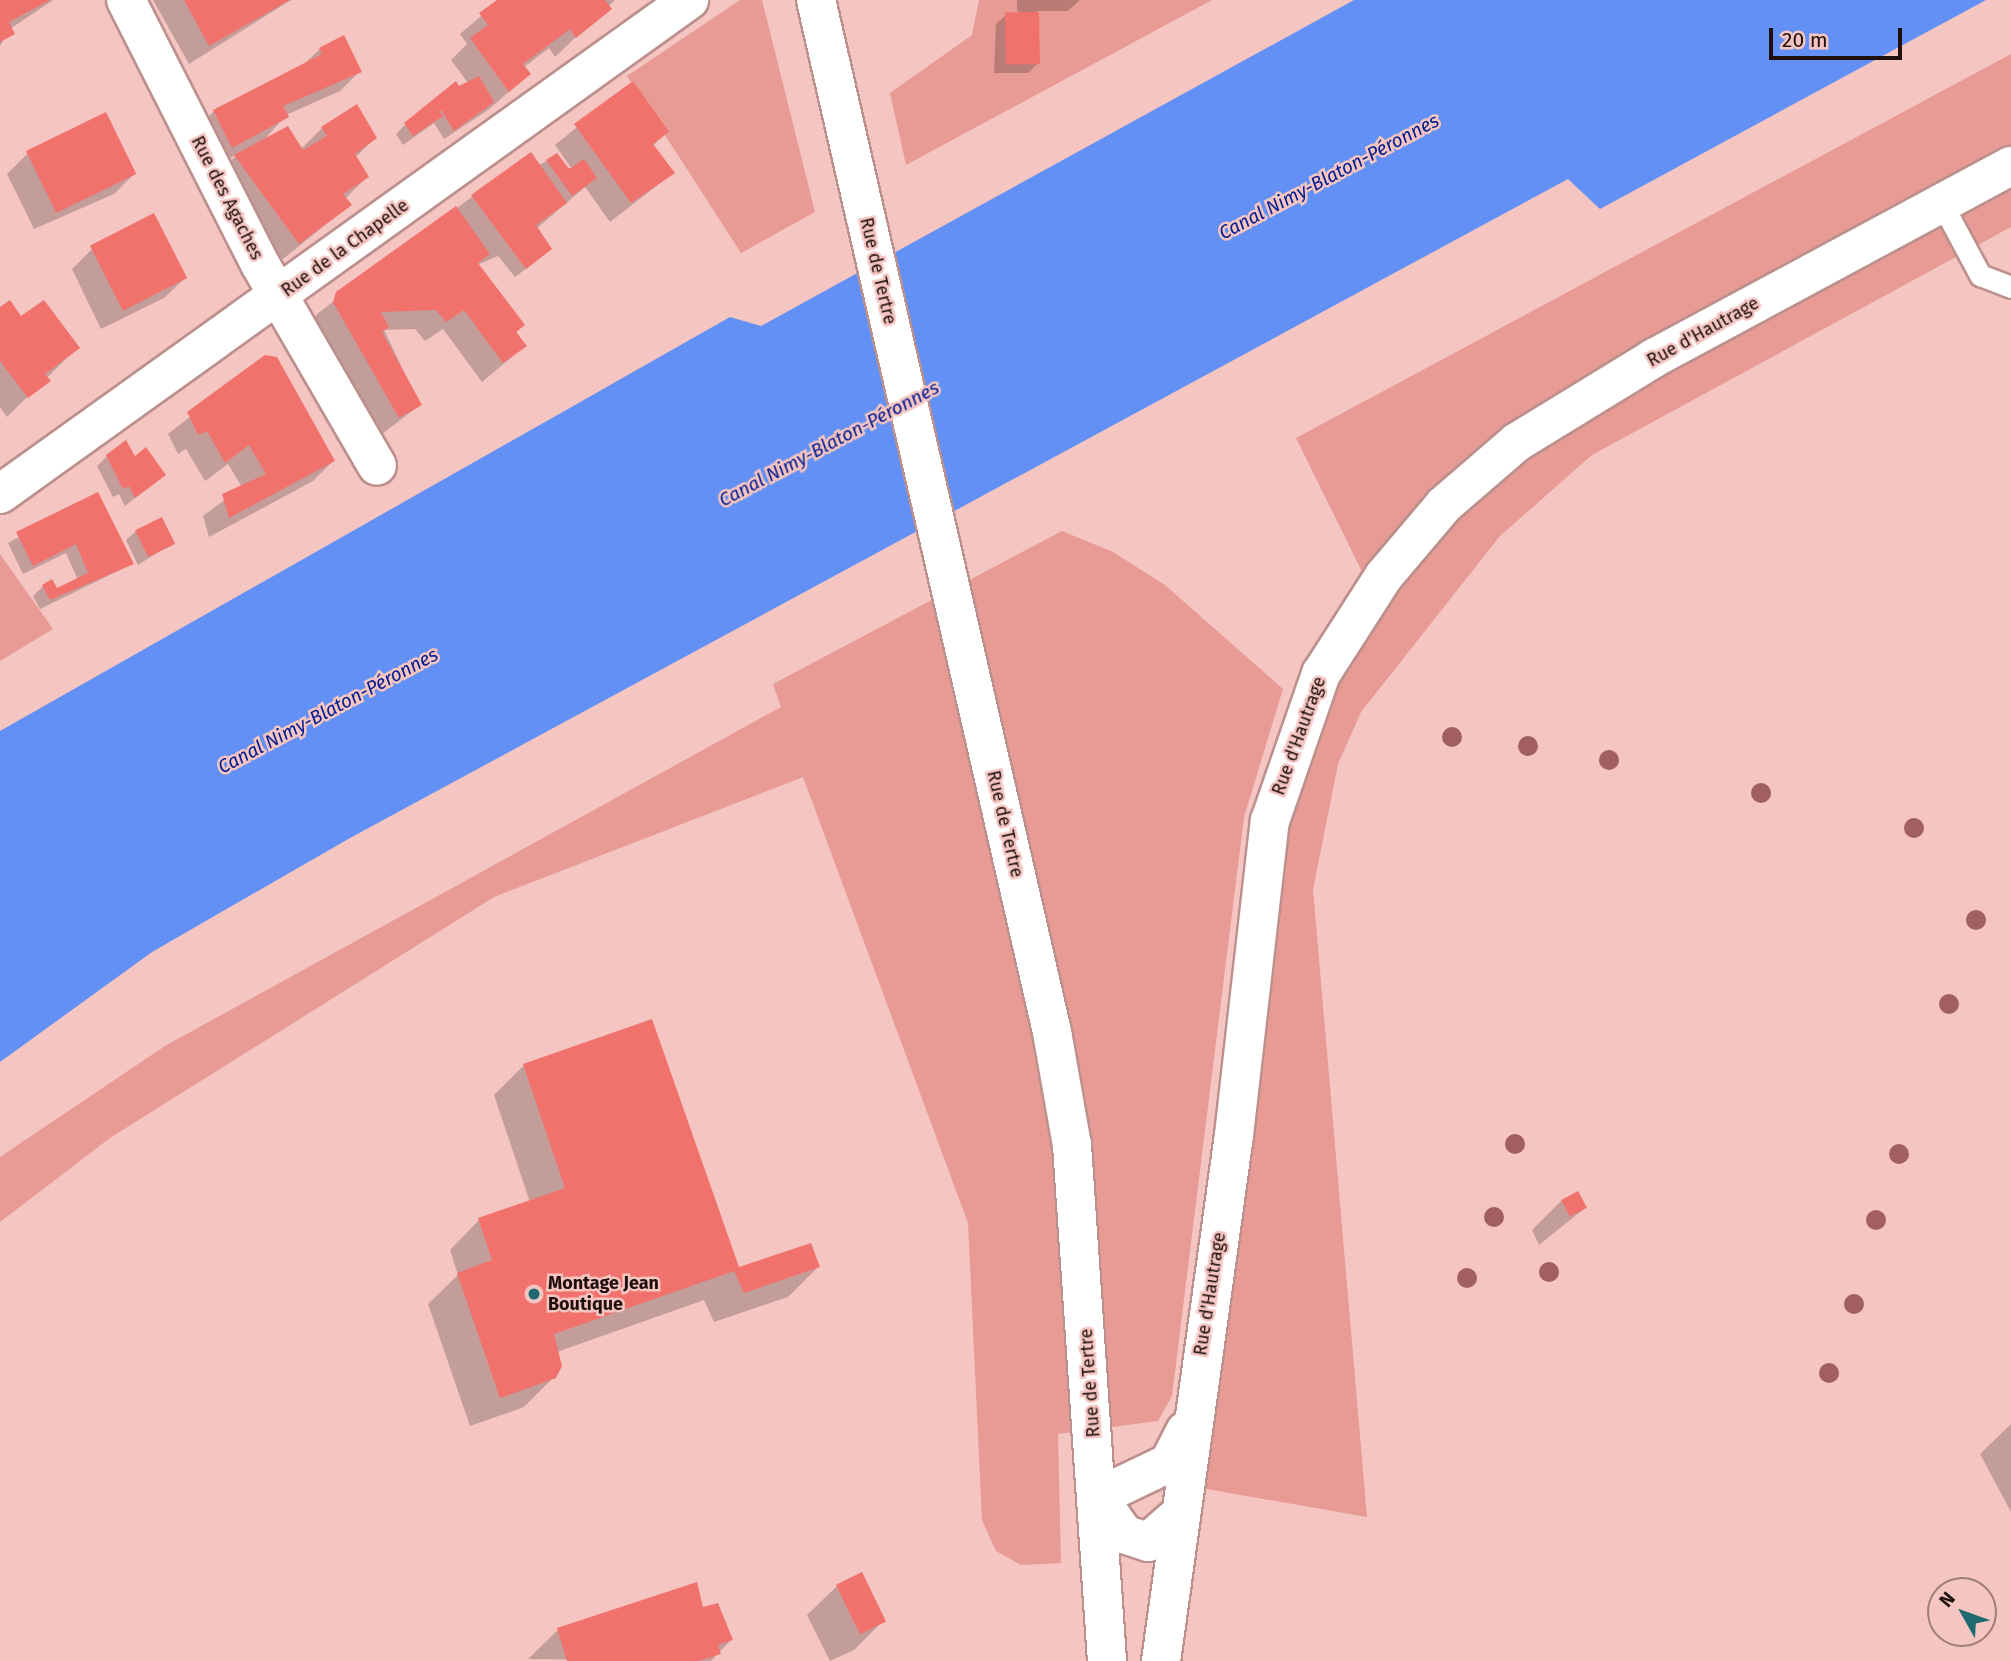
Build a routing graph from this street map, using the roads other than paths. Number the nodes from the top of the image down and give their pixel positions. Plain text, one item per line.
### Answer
1 (126, 0) edge
2 (689, 0) edge
3 (816, 0) edge
4 (2011, 166) edge
5 (1942, 204) junction
6 (2009, 283) edge
7 (279, 295) junction
8 (377, 466) dead end
9 (0, 494) edge
10 (1190, 1420) junction
11 (1098, 1497) junction
12 (1179, 1515) junction
13 (1107, 1661) edge
14 (1161, 1661) edge

1 - 7 street, Rue des Agaches
2 - 7 street, Rue de la Chapelle
3 - 11 street, Rue de Tertre
4 - 5 street, Rue d'Hautrage
5 - 6 lane
5 - 10 street, Rue d'Hautrage
7 - 8 street, Rue des Agaches
7 - 9 street, Rue de la Chapelle
10 - 11 street
10 - 12 street, Rue d'Hautrage
11 - 12 street
11 - 13 street, Rue de Tertre
12 - 14 street, Rue d'Hautrage

